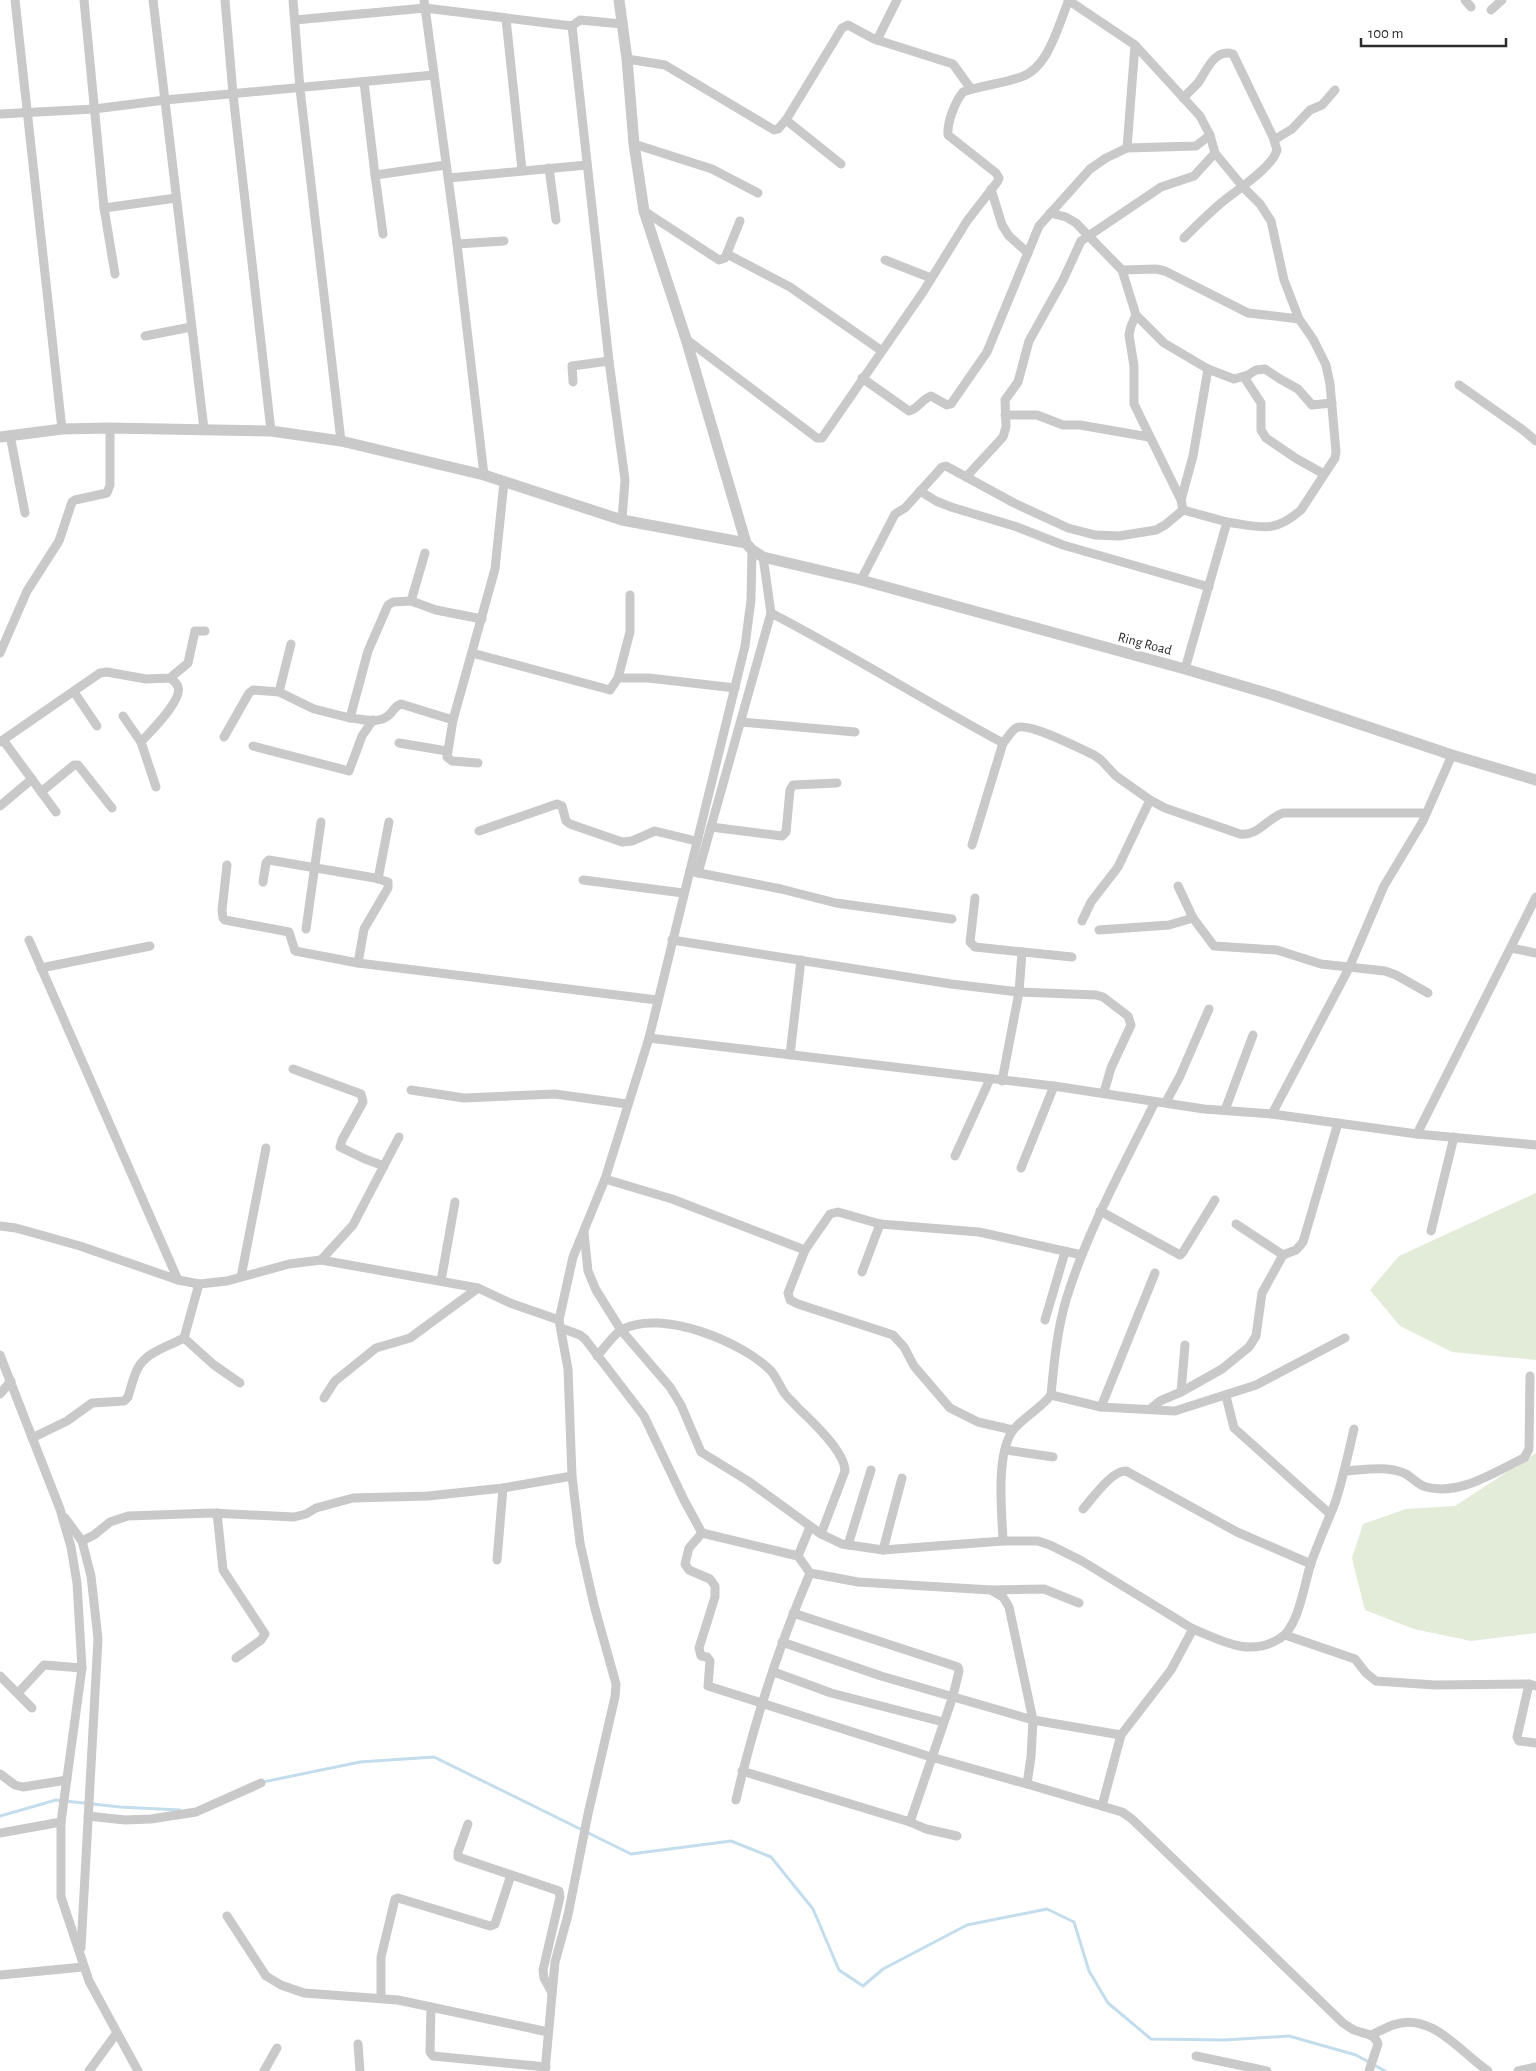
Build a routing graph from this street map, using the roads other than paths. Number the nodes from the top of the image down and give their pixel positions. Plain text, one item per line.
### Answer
1 (15, 0) edge
2 (84, 0) edge
3 (153, 0) edge
4 (225, 0) edge
5 (293, 0) edge
6 (619, 0) edge
7 (897, 0) edge
8 (1069, 0) edge
9 (1502, 0) edge
10 (425, 4) edge
11 (1491, 10) dead end
12 (506, 19) junction
13 (295, 20) junction
14 (622, 24) junction
15 (572, 26) junction
16 (877, 40) junction
17 (1135, 46) junction
18 (627, 59) junction
19 (434, 75) junction
20 (364, 82) junction
21 (300, 89) junction
22 (970, 89) junction
23 (1335, 90) dead end
24 (232, 94) junction
25 (1184, 98) junction
26 (165, 100) junction
27 (94, 109) junction
28 (26, 112) junction
29 (0, 114) edge
30 (786, 120) junction
31 (1210, 135) junction
32 (1274, 140) junction
33 (634, 144) junction
34 (1127, 148) junction
35 (1215, 153) junction
36 (841, 164) dead end
37 (446, 165) junction
38 (587, 165) junction
39 (549, 168) junction
40 (522, 170) junction
41 (375, 175) junction
42 (449, 178) junction
43 (1243, 187) junction
44 (991, 189) junction
45 (758, 193) dead end
46 (176, 198) junction
47 (104, 208) junction
48 (644, 211) junction
49 (1050, 212) junction
50 (556, 220) dead end
51 (740, 221) dead end
52 (383, 234) dead end
53 (1087, 235) junction
54 (1184, 238) dead end
55 (504, 240) dead end
56 (457, 244) junction
57 (1028, 253) junction
58 (727, 254) junction
59 (885, 260) dead end
60 (1122, 270) junction
61 (114, 274) dead end
62 (931, 278) junction
63 (1136, 315) junction
64 (1299, 319) junction
65 (192, 327) junction
66 (145, 336) dead end
67 (686, 339) junction
68 (882, 351) junction
69 (609, 361) junction
70 (1208, 370) junction
71 (1244, 377) junction
72 (862, 378) junction
73 (573, 382) dead end
74 (1459, 385) dead end
75 (1332, 403) junction
76 (1005, 415) junction
77 (110, 428) junction
78 (62, 429) junction
79 (204, 429) junction
80 (271, 431) junction
81 (5, 436) edge
82 (1149, 437) junction
83 (341, 441) junction
84 (1536, 441) edge
85 (1324, 474) junction
86 (484, 475) junction
87 (966, 477) junction
88 (504, 482) junction
89 (920, 491) junction
90 (1181, 500) junction
91 (1183, 510) junction
92 (25, 513) dead end
93 (622, 520) junction
94 (1227, 522) junction
95 (749, 547) junction
96 (425, 553) dead end
97 (763, 557) junction
98 (861, 580) junction
99 (1209, 587) junction
100 (630, 595) dead end
101 (410, 602) junction
102 (771, 613) junction
103 (482, 619) junction
104 (205, 632) dead end
105 (290, 644) dead end
106 (0, 653) edge
107 (472, 653) junction
108 (1185, 669) junction
109 (170, 678) junction
110 (618, 678) junction
111 (735, 688) junction
112 (74, 692) junction
113 (278, 692) junction
114 (123, 716) dead end
115 (350, 718) junction
116 (373, 720) junction
117 (453, 720) junction
118 (741, 722) junction
119 (97, 726) dead end
120 (855, 732) dead end
121 (224, 737) dead end
122 (2, 741) edge
123 (141, 742) junction
124 (399, 743) dead end
125 (1003, 743) junction
126 (253, 746) dead end
127 (447, 751) junction
128 (1452, 755) junction
129 (478, 763) dead end
130 (32, 779) junction
131 (1536, 780) edge
132 (837, 783) dead end
133 (156, 787) dead end
134 (41, 792) junction
135 (1150, 800) junction
136 (0, 806) edge
137 (112, 808) dead end
138 (56, 812) dead end
139 (1426, 814) junction
140 (321, 822) dead end
141 (389, 822) dead end
142 (711, 827) junction
143 (479, 831) dead end
144 (696, 841) junction
145 (972, 845) dead end
146 (227, 865) dead end
147 (314, 868) junction
148 (688, 872) junction
149 (698, 873) junction
150 (378, 879) junction
151 (583, 880) dead end
152 (263, 882) dead end
153 (1178, 886) dead end
154 (683, 893) junction
155 (1536, 897) edge
156 (975, 898) dead end
157 (1532, 913) edge
158 (1194, 918) junction
159 (952, 919) dead end
160 (1082, 921) dead end
161 (306, 929) dead end
162 (1099, 930) dead end
163 (29, 940) dead end
164 (672, 940) junction
165 (150, 946) dead end
166 (1511, 948) junction
167 (1022, 952) junction
168 (1536, 954) edge
169 (1072, 957) dead end
170 (801, 960) junction
171 (358, 963) junction
172 (41, 968) junction
173 (1349, 968) junction
174 (1020, 992) junction
175 (1428, 993) dead end
176 (657, 1000) junction
177 (1209, 1009) dead end
178 (1253, 1035) dead end
179 (649, 1038) junction
180 (790, 1055) junction
181 (293, 1069) dead end
182 (990, 1079) junction
183 (1002, 1080) junction
184 (1054, 1086) junction
185 (411, 1090) dead end
186 (1104, 1092) junction
187 (1155, 1102) junction
188 (1166, 1102) junction
189 (627, 1104) junction
190 (1225, 1110) junction
191 (1272, 1114) junction
192 (1338, 1123) junction
193 (1417, 1134) junction
194 (399, 1137) dead end
195 (1454, 1137) junction
196 (1536, 1145) edge
197 (266, 1148) dead end
198 (955, 1156) dead end
199 (384, 1166) junction
200 (1021, 1168) dead end
201 (605, 1179) junction
202 (1215, 1200) dead end
203 (455, 1202) dead end
204 (1100, 1211) junction
205 (880, 1224) junction
206 (1236, 1224) dead end
207 (0, 1226) edge
208 (584, 1230) junction
209 (1431, 1231) dead end
210 (805, 1250) junction
211 (1065, 1252) junction
212 (1082, 1254) junction
213 (1283, 1255) junction
214 (321, 1260) junction
215 (862, 1272) dead end
216 (1155, 1273) dead end
217 (241, 1277) junction
218 (178, 1280) junction
219 (441, 1281) junction
220 (199, 1284) junction
221 (478, 1288) junction
222 (1045, 1320) dead end
223 (560, 1324) junction
224 (621, 1330) junction
225 (184, 1338) junction
226 (1345, 1338) dead end
227 (1185, 1345) dead end
228 (0, 1355) edge
229 (597, 1356) junction
230 (1530, 1376) dead end
231 (11, 1381) junction
232 (240, 1383) dead end
233 (1181, 1392) junction
234 (0, 1394) edge
235 (1051, 1395) junction
236 (1226, 1396) junction
237 (324, 1398) dead end
238 (1101, 1406) junction
239 (1150, 1409) junction
240 (1354, 1429) dead end
241 (1013, 1430) junction
242 (32, 1438) junction
243 (1006, 1450) junction
244 (1053, 1457) dead end
245 (871, 1470) dead end
246 (1345, 1471) junction
247 (572, 1476) junction
248 (902, 1478) dead end
249 (503, 1488) junction
250 (60, 1509) junction
251 (1083, 1509) dead end
252 (216, 1513) junction
253 (1330, 1514) junction
254 (810, 1527) junction
255 (702, 1532) junction
256 (821, 1534) junction
257 (82, 1541) junction
258 (1003, 1541) junction
259 (848, 1545) junction
260 (884, 1550) junction
261 (798, 1556) junction
262 (497, 1560) dead end
263 (1311, 1564) junction
264 (810, 1573) junction
265 (991, 1590) junction
266 (1079, 1603) dead end
267 (793, 1613) junction
268 (1193, 1629) junction
269 (1284, 1635) junction
270 (782, 1642) junction
271 (236, 1658) dead end
272 (82, 1668) junction
273 (774, 1672) junction
274 (0, 1676) edge
275 (1532, 1685) edge
276 (18, 1693) junction
277 (953, 1696) junction
278 (762, 1704) junction
279 (32, 1708) dead end
280 (1033, 1720) junction
281 (943, 1722) junction
282 (1120, 1736) junction
283 (1536, 1743) edge
284 (931, 1757) junction
285 (742, 1771) junction
286 (0, 1774) edge
287 (67, 1780) junction
288 (261, 1783) dead end
289 (1027, 1784) junction
290 (736, 1800) dead end
291 (1102, 1806) junction
292 (88, 1813) junction
293 (61, 1822) junction
294 (910, 1822) junction
295 (468, 1824) dead end
296 (0, 1833) edge
297 (958, 1836) dead end
298 (511, 1875) junction
299 (227, 1916) dead end
300 (80, 1954) junction
301 (83, 1967) junction
302 (0, 1975) edge
303 (552, 1993) junction
304 (381, 1998) junction
305 (431, 2007) junction
306 (548, 2032) junction
307 (116, 2034) junction
308 (1371, 2035) junction
309 (358, 2044) dead end
310 (277, 2048) dead end
311 (1196, 2056) dead end
312 (1536, 2067) edge
313 (546, 2069) edge
314 (89, 2071) edge
315 (138, 2071) edge
316 (264, 2071) edge
317 (360, 2071) edge
318 (1267, 2071) edge
319 (1369, 2071) edge
320 (1488, 2071) edge
321 (1518, 2071) edge

1 - 28 street
2 - 27 street
3 - 26 street
4 - 24 street
5 - 13 street
6 - 14 street
7 - 16 street
8 - 17 street
8 - 22 street
9 - 11 street
10 - 12 street
10 - 13 street
10 - 19 street
12 - 15 street
12 - 40 street
13 - 21 street
14 - 15 street
14 - 18 street
15 - 38 street
16 - 22 street
16 - 30 street
17 - 25 street
17 - 34 street
18 - 30 street
18 - 33 street
19 - 20 street
19 - 37 street
20 - 21 street
20 - 41 street
21 - 24 street
21 - 83 street
22 - 44 street
23 - 32 street
24 - 26 street
24 - 80 street
25 - 31 street
25 - 32 street
26 - 27 street
26 - 46 street
27 - 28 street
27 - 47 street
28 - 29 street
28 - 78 street
30 - 36 street
31 - 34 street
31 - 35 street
32 - 43 street
33 - 45 street
33 - 48 street
34 - 49 street
35 - 43 street
35 - 53 street
37 - 41 street
37 - 42 street
38 - 39 street
38 - 69 street
39 - 40 street
39 - 50 street
40 - 42 street
41 - 52 street
42 - 56 street
43 - 54 street
43 - 64 street
44 - 57 street
44 - 62 street
46 - 47 street
46 - 65 street
47 - 61 street
48 - 58 street
48 - 67 street
49 - 53 street
49 - 57 street
51 - 58 street
53 - 60 street
53 - 76 street
55 - 56 street
56 - 86 street
57 - 72 street
58 - 68 street
59 - 62 street
60 - 63 street
60 - 64 street
62 - 68 street
63 - 70 street
63 - 82 street
64 - 75 street
65 - 66 street
65 - 79 street
67 - 72 street
67 - 95 street
68 - 72 street
69 - 73 street
69 - 93 street
70 - 71 street
70 - 90 street
71 - 75 street
71 - 85 street
74 - 84 street
75 - 85 street
76 - 82 street
76 - 87 street
77 - 78 street
77 - 79 street
77 - 106 street
78 - 81 street
79 - 80 street
80 - 83 street
81 - 92 street
82 - 90 street
83 - 86 street
85 - 94 street
86 - 88 street
87 - 89 street
87 - 91 street
88 - 93 street
88 - 103 street
89 - 98 street
89 - 99 street
90 - 91 street
91 - 94 street
93 - 95 street
94 - 99 street
95 - 97 street, Ring Road
95 - 111 street
96 - 101 street
97 - 98 street, Ring Road
97 - 102 street
98 - 108 street, Ring Road
99 - 108 street
100 - 110 street
101 - 103 street
101 - 115 street
102 - 118 street
102 - 125 street
103 - 107 street
104 - 109 street
105 - 113 street
107 - 110 street
107 - 117 street
108 - 128 street, Ring Road
109 - 112 street
109 - 123 street
110 - 111 street
111 - 144 street
112 - 119 street
112 - 122 street
113 - 115 street
113 - 121 street
114 - 123 street
115 - 116 street
116 - 117 street
116 - 126 street
117 - 127 street
118 - 120 street
118 - 142 street
122 - 130 street
123 - 133 street
124 - 127 street
125 - 135 street
125 - 145 street
127 - 129 street
128 - 131 street, Ring Road
128 - 139 street
130 - 134 street
130 - 136 street
132 - 142 street
134 - 137 street
134 - 138 street
135 - 139 street
135 - 160 street
139 - 173 street
140 - 147 street
141 - 150 street
142 - 149 street
143 - 144 street
144 - 148 street
146 - 171 street
147 - 150 street
147 - 152 street
147 - 161 street
148 - 149 street
148 - 154 street
149 - 159 street
150 - 171 street
151 - 154 street
153 - 158 street
154 - 164 street
155 - 157 street
156 - 167 street
157 - 166 street
158 - 162 street
158 - 173 street
163 - 172 street
164 - 170 street
164 - 176 street
165 - 172 street
166 - 168 street
166 - 193 street
167 - 169 street
167 - 174 street
170 - 174 street
170 - 180 street
171 - 176 street
172 - 218 street
173 - 175 street
173 - 191 street
174 - 183 street
174 - 186 street
176 - 179 street
177 - 188 street
178 - 190 street
179 - 180 street
179 - 189 street
180 - 182 street
181 - 199 street
182 - 183 street
182 - 198 street
183 - 184 street
184 - 186 street
184 - 200 street
185 - 189 street
186 - 187 street
187 - 188 street
187 - 204 street
188 - 190 street
189 - 201 street
190 - 191 street
191 - 192 street
192 - 193 street
192 - 213 street
193 - 195 street
194 - 199 street
195 - 196 street
195 - 209 street
197 - 217 street
199 - 214 street
201 - 208 street
201 - 210 street
202 - 204 street
203 - 219 street
204 - 212 street
205 - 210 street
205 - 211 street
205 - 215 street
206 - 213 street
207 - 218 street
208 - 223 street
208 - 224 street
210 - 241 street
211 - 212 street
211 - 222 street
212 - 235 street
213 - 233 street
214 - 217 street
214 - 219 street
216 - 238 street
217 - 220 street
218 - 220 street
219 - 221 street
220 - 225 street
221 - 223 street
221 - 237 street
223 - 229 street
223 - 247 street
224 - 229 street
224 - 254 street
224 - 256 street
225 - 232 street
225 - 242 street
226 - 236 street
227 - 233 street
228 - 231 street
229 - 255 street
230 - 246 street
231 - 234 street
231 - 242 street
233 - 239 street
235 - 238 street
235 - 241 street
236 - 239 street
236 - 253 street
238 - 239 street
240 - 246 street
241 - 243 street
242 - 250 street
243 - 244 street
243 - 258 street
245 - 259 street
246 - 253 street
247 - 249 street
247 - 303 street
248 - 260 street
249 - 252 street
249 - 262 street
250 - 257 street
250 - 272 street
251 - 263 street
252 - 257 street
252 - 271 street
253 - 263 street
254 - 256 street
254 - 261 street
255 - 261 street
255 - 278 street
256 - 259 street
257 - 292 street
258 - 260 street
258 - 268 street
259 - 260 street
261 - 264 street
263 - 269 street
264 - 265 street
264 - 267 street
265 - 266 street
265 - 280 street
267 - 270 street
267 - 277 street
268 - 269 street
268 - 282 street
269 - 275 street
270 - 273 street
270 - 277 street
272 - 276 street
272 - 287 street
273 - 278 street
273 - 281 street
274 - 276 street
275 - 283 street
276 - 279 street
277 - 280 street
277 - 281 street
278 - 284 street
278 - 285 street
280 - 282 street
280 - 289 street
281 - 284 street
282 - 291 street
284 - 289 street
284 - 294 street
285 - 290 street
285 - 294 street
286 - 287 street
287 - 293 street
288 - 292 street
289 - 291 street
291 - 308 street
292 - 300 street
293 - 296 street
293 - 300 street
294 - 297 street
295 - 298 street
298 - 303 street
298 - 304 street
299 - 304 street
300 - 301 street
301 - 302 street
301 - 307 street
303 - 306 street
304 - 305 street
305 - 306 street
305 - 313 street
306 - 313 street
307 - 314 street
307 - 315 street
308 - 319 street
308 - 320 street
309 - 317 street
310 - 316 street
311 - 318 street
312 - 321 street

